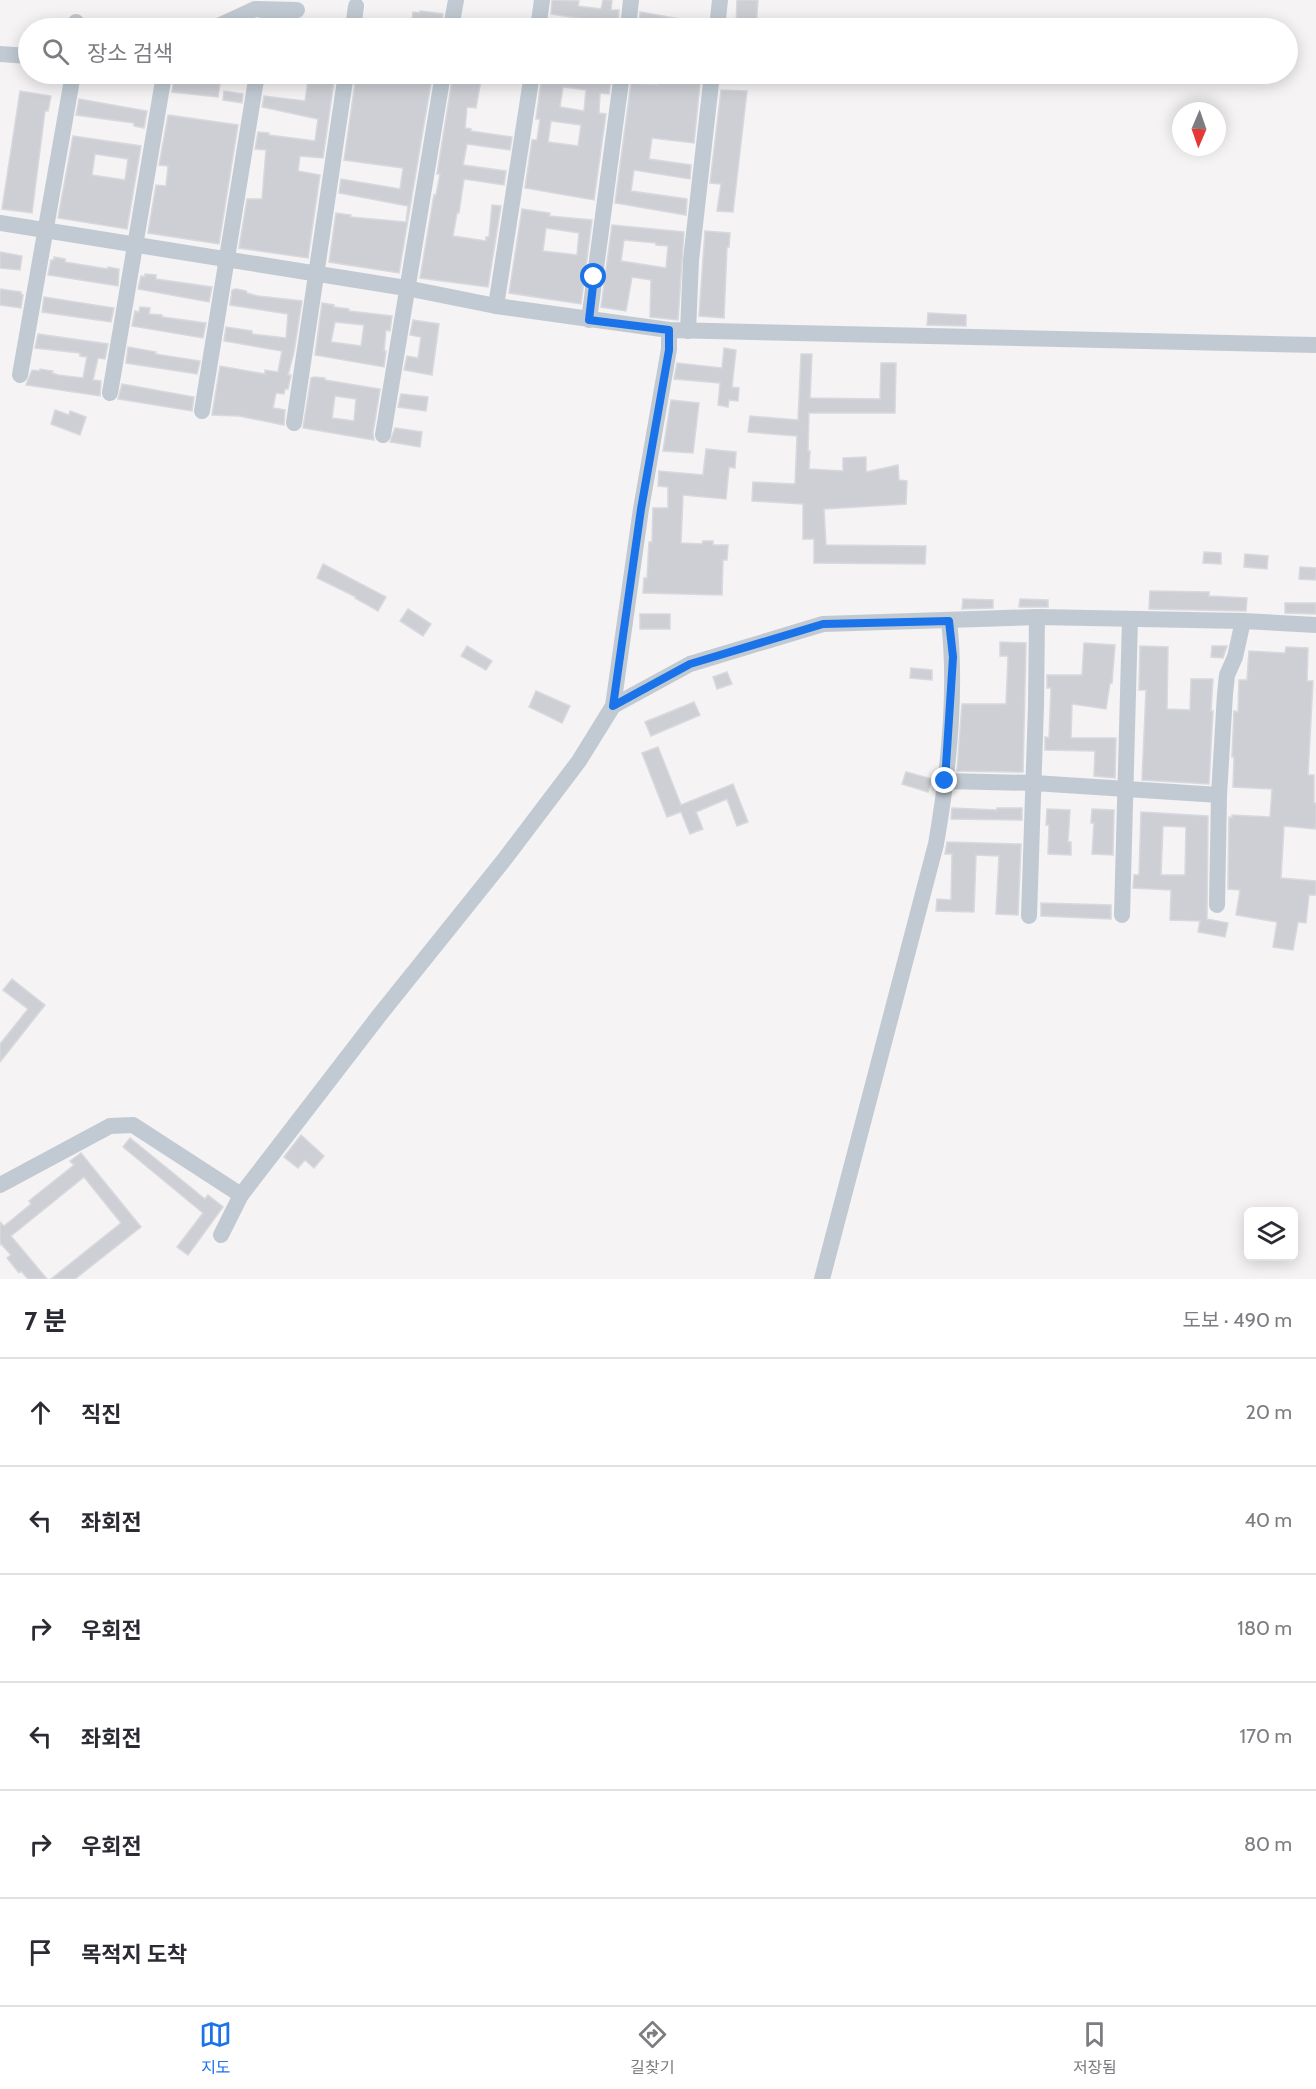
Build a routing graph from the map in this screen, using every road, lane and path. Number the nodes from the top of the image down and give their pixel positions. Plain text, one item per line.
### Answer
1 (456, 0) edge
2 (542, 0) edge
3 (631, 0) edge
4 (720, 0) edge
5 (297, 5) edge
6 (356, 6) dead end
7 (236, 18) edge
8 (274, 18) edge
9 (354, 18) edge
10 (453, 18) edge
11 (539, 18) edge
12 (629, 18) edge
13 (718, 18) edge
14 (0, 54) edge
15 (18, 55) edge
16 (71, 84) edge
17 (163, 84) edge
18 (255, 84) edge
19 (344, 84) edge
20 (441, 84) edge
21 (530, 84) edge
22 (621, 84) edge
23 (711, 84) edge
24 (0, 223) edge
25 (45, 230) junction
26 (136, 244) junction
27 (226, 259) junction
28 (316, 273) junction
29 (406, 288) junction
30 (496, 306) junction
31 (589, 320) junction
32 (669, 330) junction
33 (688, 331) junction
34 (1316, 345) edge
35 (20, 375) dead end
36 (110, 393) dead end
37 (202, 411) dead end
38 (294, 423) dead end
39 (383, 435) dead end
40 (1037, 617) junction
41 (1130, 619) junction
42 (949, 621) junction
43 (1243, 621) junction
44 (1316, 625) edge
45 (613, 706) junction
46 (945, 781) junction
47 (1034, 783) junction
48 (1126, 788) junction
49 (1219, 795) junction
50 (1217, 905) dead end
51 (1122, 915) dead end
52 (1029, 916) dead end
53 (0, 1185) edge
54 (241, 1195) junction
55 (221, 1236) dead end
56 (822, 1279) edge

1 - 10 street
2 - 11 street
3 - 12 street
4 - 13 street
5 - 7 street
5 - 8 street
6 - 9 street
14 - 15 street
16 - 25 street
17 - 26 street
18 - 27 street
19 - 28 street
20 - 29 street
21 - 30 street
22 - 31 street
23 - 33 street
24 - 25 street
25 - 26 street
25 - 35 street
26 - 27 street
26 - 36 street
27 - 28 street
27 - 37 street
28 - 29 street
28 - 38 street
29 - 30 street
29 - 39 street
30 - 31 street
31 - 32 street
32 - 33 street
32 - 45 street
33 - 34 street
40 - 41 street
40 - 42 street
40 - 47 street
41 - 43 street
41 - 48 street
42 - 45 street
42 - 46 street
43 - 44 street
43 - 49 street
45 - 54 street
46 - 47 street
46 - 56 street
47 - 48 street
47 - 52 street
48 - 49 street
48 - 51 street
49 - 50 street
53 - 54 street
54 - 55 street

